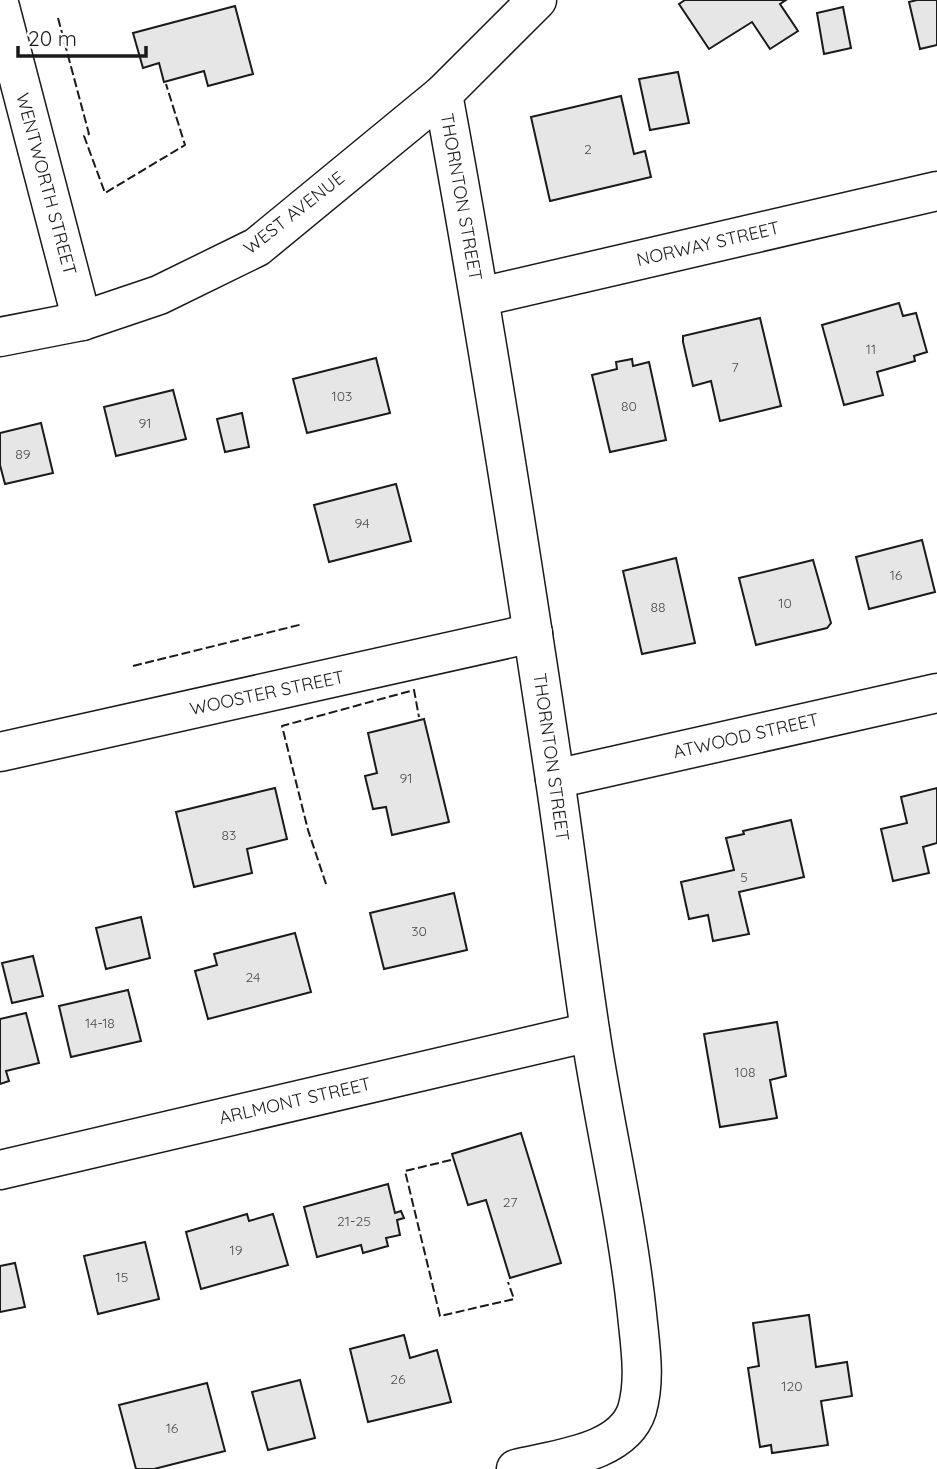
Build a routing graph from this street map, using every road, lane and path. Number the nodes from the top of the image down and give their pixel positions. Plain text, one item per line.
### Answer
1 (537, 0) edge
2 (0, 7) edge
3 (443, 94) junction
4 (937, 191) edge
5 (480, 297) junction
6 (82, 321) junction
7 (0, 337) edge
8 (533, 633) junction
9 (937, 693) edge
10 (0, 752) edge
11 (555, 779) junction
12 (590, 1032) junction
13 (0, 1170) edge
14 (516, 1469) edge

1 - 3 street, WEST AVENUE
2 - 6 street, WENTWORTH STREET
3 - 5 street, THORNTON STREET
3 - 6 street, WEST AVENUE
4 - 5 street, NORWAY STREET
5 - 8 street, THORNTON STREET
6 - 7 street, WEST AVENUE
8 - 10 street, WOOSTER STREET
8 - 11 street, THORNTON STREET
9 - 11 street, ATWOOD STREET
11 - 12 street, THORNTON STREET
12 - 13 street, ARLMONT STREET
12 - 14 street, THORNTON STREET

